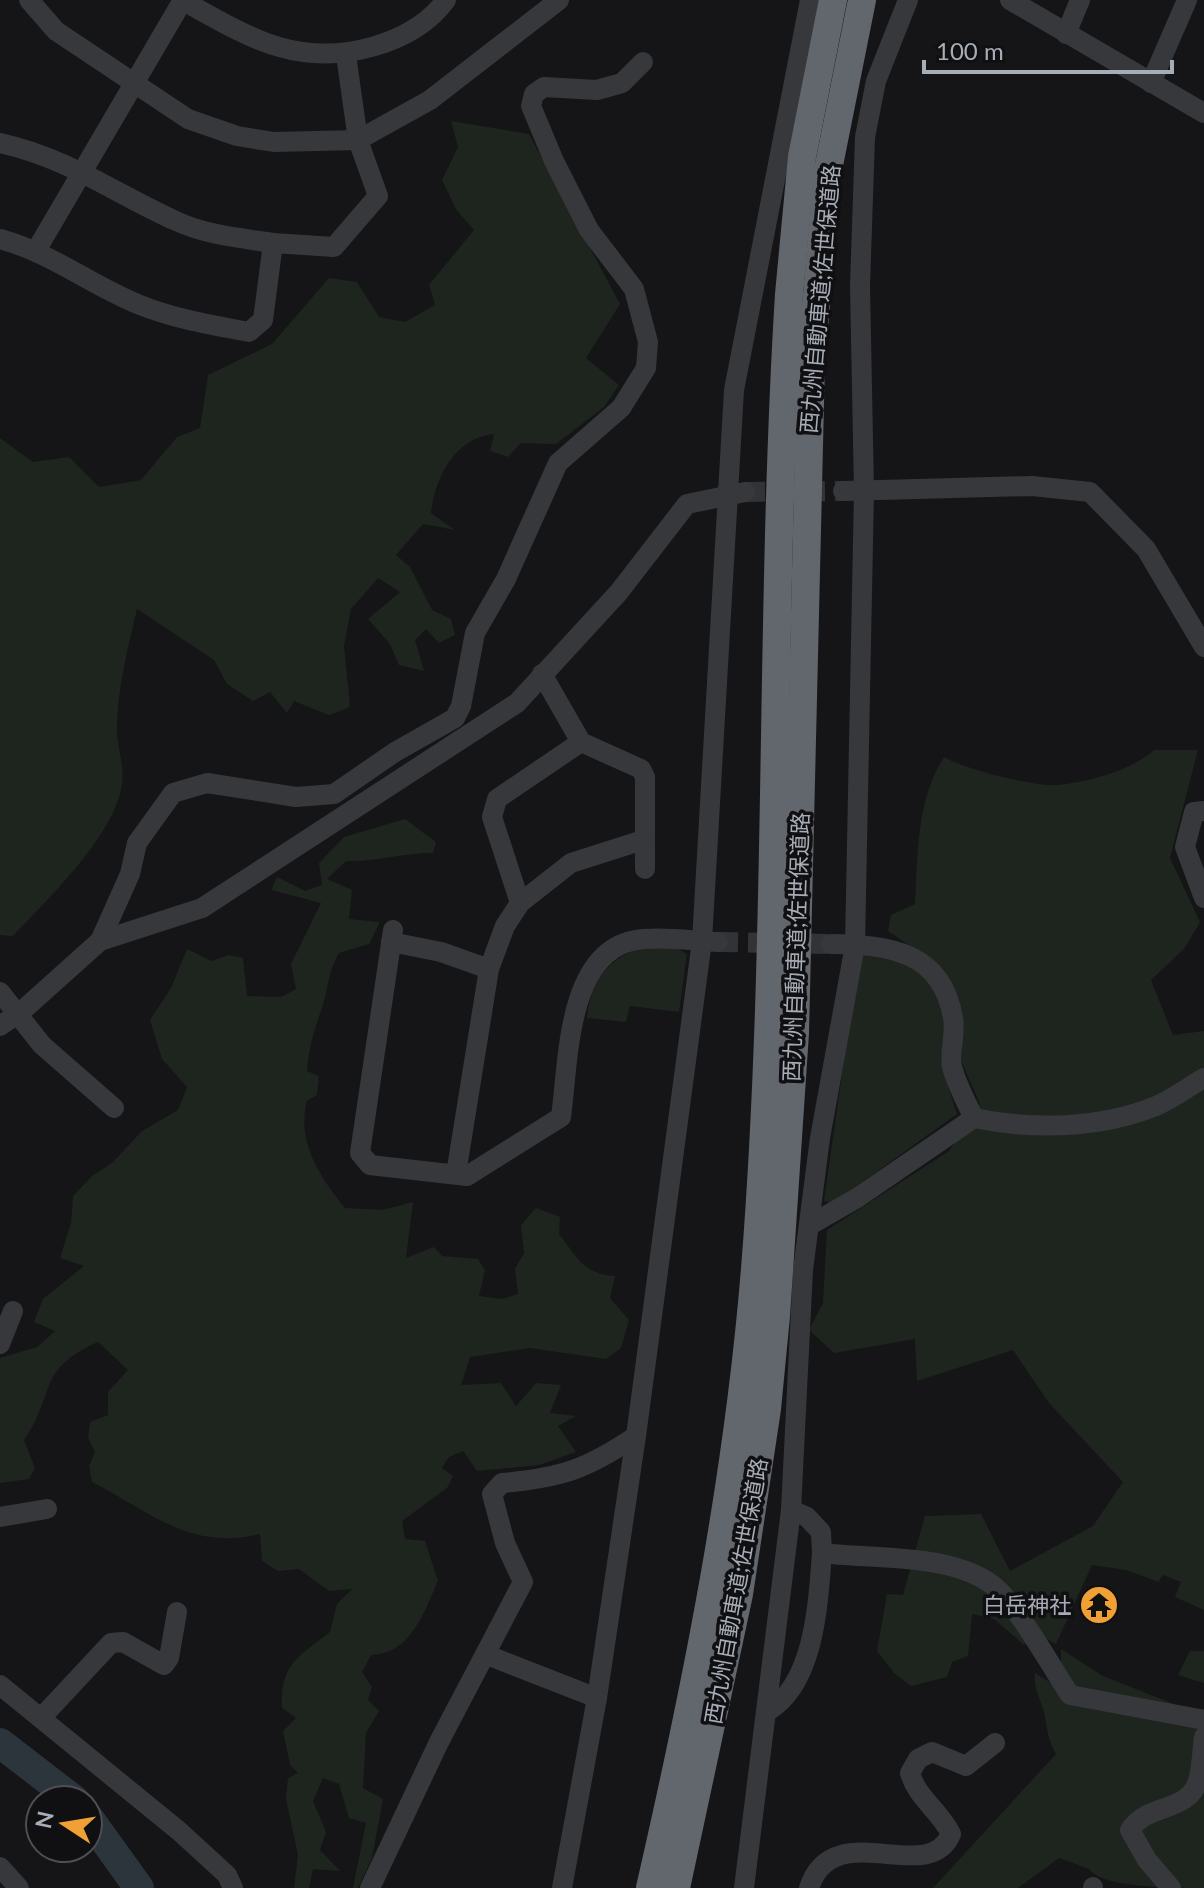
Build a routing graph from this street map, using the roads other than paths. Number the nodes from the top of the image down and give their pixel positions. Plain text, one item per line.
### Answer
1 (29, 0) edge
2 (183, 0) edge
3 (446, 0) edge
4 (559, 0) edge
5 (810, 0) edge
6 (833, 0) edge
7 (862, 0) edge
8 (908, 0) edge
9 (1010, 0) edge
10 (1080, 0) edge
11 (1187, 0) edge
12 (1066, 34) junction
13 (346, 55) junction
14 (643, 62) dead end
15 (133, 83) junction
16 (1151, 83) junction
17 (1204, 113) edge
18 (358, 140) junction
19 (0, 143) edge
20 (84, 171) junction
21 (0, 239) edge
22 (273, 243) junction
23 (37, 249) junction
24 (843, 491) tunnel mouth
25 (864, 491) junction
26 (738, 492) junction
27 (1204, 647) edge
28 (542, 674) junction
29 (581, 742) junction
30 (1204, 811) edge
31 (643, 840) junction
32 (645, 869) dead end
33 (1204, 898) edge
34 (520, 903) junction
35 (100, 941) junction
36 (710, 942) junction
37 (831, 944) tunnel mouth
38 (855, 945) junction
39 (489, 969) junction
40 (0, 992) edge
41 (19, 1014) junction
42 (0, 1026) edge
43 (1204, 1078) edge
44 (114, 1108) dead end
45 (974, 1118) junction
46 (456, 1174) junction
47 (810, 1225) junction
48 (13, 1311) dead end
49 (0, 1344) edge
50 (636, 1436) junction
51 (47, 1509) dead end
52 (791, 1510) junction
53 (0, 1517) edge
54 (822, 1553) junction
55 (177, 1612) dead end
56 (487, 1655) junction
57 (0, 1685) edge
58 (597, 1698) junction
59 (768, 1711) junction
60 (41, 1718) junction
61 (1204, 1720) edge
62 (1204, 1737) edge
63 (995, 1743) dead end
64 (0, 1867) edge
65 (19, 1888) edge
66 (233, 1888) edge
67 (370, 1888) edge
68 (562, 1888) edge
69 (650, 1888) edge
70 (676, 1888) edge
71 (744, 1888) edge
72 (809, 1888) edge
73 (1171, 1888) edge

1 - 15 street
2 - 13 street
2 - 15 street
3 - 13 street
4 - 18 street
5 - 26 street
6 - 69 highway, 西九州自動車道;佐世保道路
7 - 70 highway, 西九州自動車道;佐世保道路
8 - 25 street
9 - 12 street
10 - 12 street
11 - 16 street
12 - 16 street
13 - 18 street
14 - 35 street
15 - 18 street
15 - 20 street
16 - 17 street
18 - 22 street
19 - 20 street
20 - 22 street
20 - 23 street
21 - 23 street
22 - 23 street
24 - 25 street
25 - 27 street
25 - 38 street
26 - 28 street
26 - 36 street
28 - 29 street
28 - 35 street
29 - 31 street
29 - 34 street
30 - 33 street
31 - 32 street
31 - 34 street
34 - 39 street
35 - 41 street
36 - 46 street
36 - 50 street
37 - 38 street
38 - 45 street
38 - 47 street
39 - 46 street
39 - 46 street
40 - 41 street
41 - 42 street
41 - 44 street
43 - 45 street
45 - 47 street
47 - 52 street
48 - 49 street
50 - 56 street
50 - 58 street
51 - 53 street
52 - 54 street
52 - 59 street
54 - 59 street
54 - 61 street
55 - 60 street
56 - 58 street
56 - 67 street
57 - 60 street
58 - 68 street
59 - 71 street
60 - 66 street
62 - 73 street
63 - 72 street
64 - 65 street

